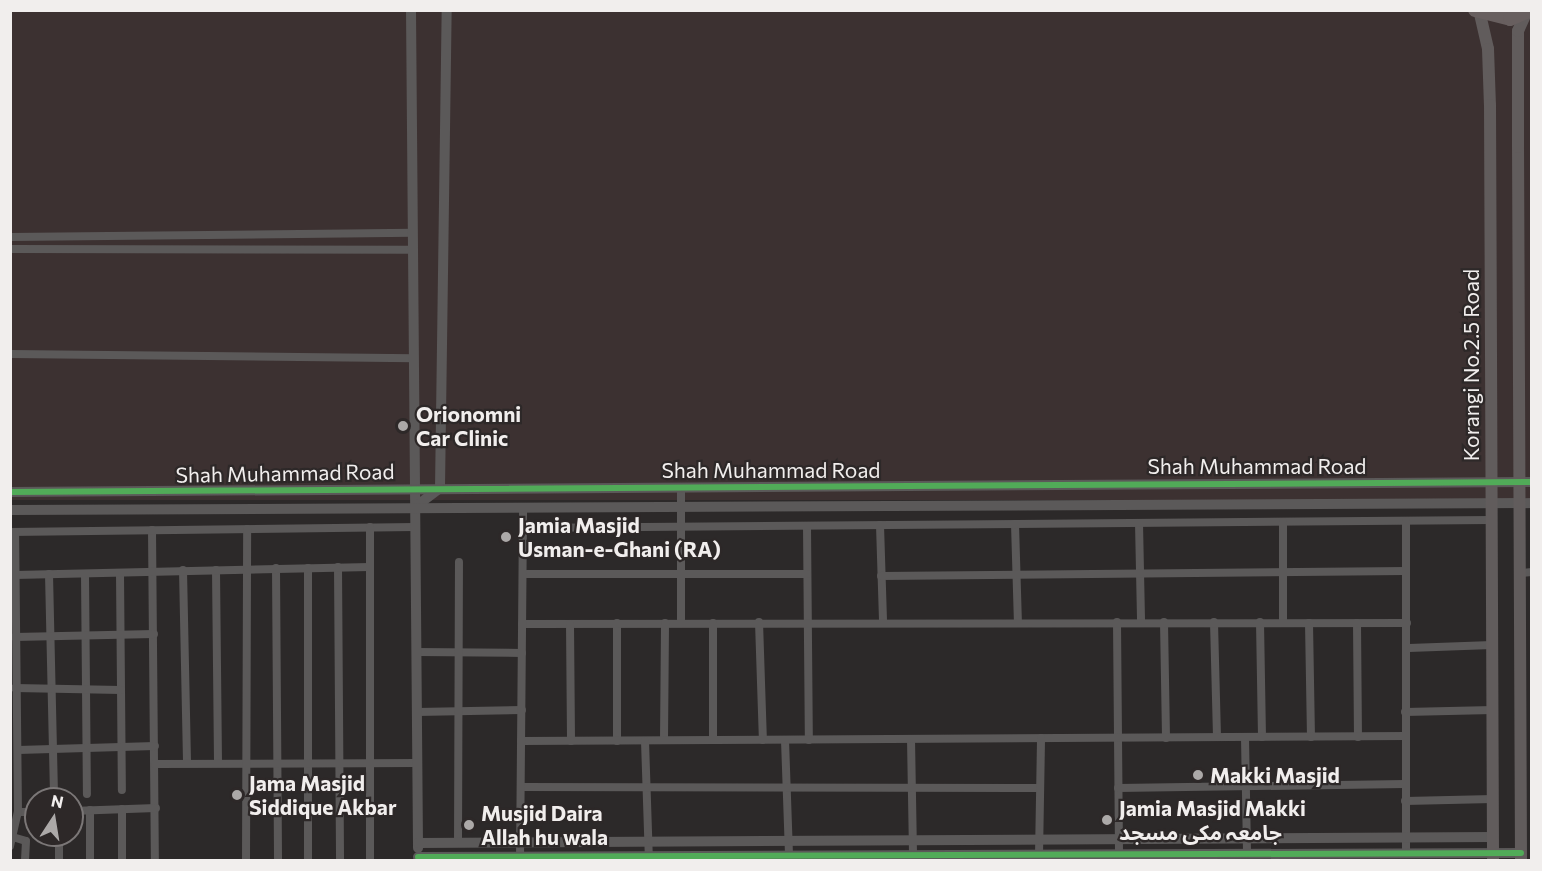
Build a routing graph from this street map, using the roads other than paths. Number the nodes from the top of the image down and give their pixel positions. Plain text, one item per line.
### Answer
1 (411, 10) edge
2 (447, 10) edge
3 (1477, 12) edge
4 (1528, 13) edge
5 (314, 233) junction
6 (413, 233) junction
7 (125, 235) junction
8 (10, 237) edge
9 (10, 249) edge
10 (125, 249) junction
11 (315, 250) junction
12 (413, 250) junction
13 (10, 354) edge
14 (414, 358) junction
15 (1492, 481) junction
16 (1526, 482) edge
17 (1001, 485) junction
18 (416, 487) junction
19 (681, 487) junction
20 (440, 488) junction
21 (10, 492) edge
22 (1492, 503) junction
23 (1525, 503) edge
24 (1002, 505) junction
25 (681, 506) junction
26 (415, 507) junction
27 (523, 507) junction
28 (10, 510) edge
29 (1492, 520) junction
30 (1406, 521) junction
31 (1283, 522) junction
32 (1139, 523) junction
33 (1015, 524) junction
34 (880, 525) junction
35 (681, 526) junction
36 (807, 526) junction
37 (370, 527) junction
38 (416, 527) junction
39 (523, 528) junction
40 (247, 529) junction
41 (152, 530) junction
42 (13, 532) edge
43 (459, 562) dead end
44 (338, 567) junction
45 (369, 567) junction
46 (276, 568) junction
47 (308, 568) junction
48 (247, 569) junction
49 (183, 570) junction
50 (216, 570) junction
51 (153, 571) junction
52 (1406, 571) junction
53 (1283, 573) junction
54 (1526, 573) edge
55 (49, 574) junction
56 (85, 574) junction
57 (120, 574) junction
58 (523, 574) junction
59 (681, 574) junction
60 (807, 574) junction
61 (1140, 574) junction
62 (15, 575) junction
63 (1016, 575) junction
64 (881, 576) junction
65 (759, 622) junction
66 (808, 622) junction
67 (1018, 622) junction
68 (1117, 622) junction
69 (1141, 622) junction
70 (1164, 622) junction
71 (1214, 622) junction
72 (1260, 622) junction
73 (1283, 622) junction
74 (1309, 622) junction
75 (1407, 622) junction
76 (617, 623) junction
77 (665, 623) junction
78 (681, 623) junction
79 (714, 623) junction
80 (883, 623) junction
81 (1357, 623) junction
82 (522, 624) junction
83 (570, 624) junction
84 (154, 634) junction
85 (120, 635) junction
86 (50, 636) junction
87 (86, 636) junction
88 (15, 637) junction
89 (1492, 645) junction
90 (1408, 648) junction
91 (417, 652) junction
92 (458, 652) junction
93 (522, 653) junction
94 (15, 688) junction
95 (52, 689) junction
96 (87, 689) junction
97 (121, 690) junction
98 (522, 710) junction
99 (1493, 710) junction
100 (458, 711) junction
101 (417, 712) junction
102 (1405, 712) junction
103 (14, 728) edge
104 (1358, 736) junction
105 (1406, 736) junction
106 (1217, 737) junction
107 (1245, 737) junction
108 (1262, 737) junction
109 (1311, 737) junction
110 (1041, 738) junction
111 (1118, 738) junction
112 (1166, 738) junction
113 (911, 739) junction
114 (713, 740) junction
115 (763, 740) junction
116 (785, 740) junction
117 (809, 740) junction
118 (521, 741) junction
119 (571, 741) junction
120 (617, 741) junction
121 (645, 741) junction
122 (664, 741) junction
123 (155, 746) junction
124 (122, 747) junction
125 (88, 748) junction
126 (53, 749) junction
127 (18, 750) junction
128 (247, 761) junction
129 (218, 762) junction
130 (277, 762) junction
131 (308, 762) junction
132 (339, 762) junction
133 (187, 763) junction
134 (369, 763) junction
135 (417, 763) junction
136 (155, 764) junction
137 (1405, 784) junction
138 (787, 786) junction
139 (1246, 786) junction
140 (54, 787) edge
141 (521, 787) junction
142 (645, 787) junction
143 (912, 787) junction
144 (1040, 788) junction
145 (1118, 788) junction
146 (122, 790) dead end
147 (87, 794) dead end
148 (1493, 799) junction
149 (1405, 801) junction
150 (156, 808) junction
151 (122, 809) junction
152 (84, 810) edge
153 (90, 810) junction
154 (18, 812) junction
155 (24, 812) edge
156 (1526, 829) edge
157 (1246, 837) junction
158 (1406, 837) junction
159 (1493, 837) junction
160 (912, 839) junction
161 (1039, 839) junction
162 (1119, 839) junction
163 (789, 840) junction
164 (13, 842) edge
165 (648, 842) junction
166 (418, 843) junction
167 (458, 843) junction
168 (520, 844) junction
169 (1406, 853) junction
170 (1119, 854) junction
171 (1247, 854) junction
172 (913, 855) junction
173 (1039, 855) junction
174 (789, 856) junction
175 (1294, 857) edge
176 (1347, 857) edge
177 (1493, 857) edge
178 (1521, 857) edge
179 (649, 858) edge
180 (706, 858) edge
181 (754, 858) edge
182 (889, 858) edge
183 (1069, 858) edge
184 (418, 859) edge
185 (520, 859) edge
186 (25, 861) edge
187 (90, 861) edge
188 (122, 861) edge
189 (155, 861) edge
190 (246, 861) edge
191 (278, 861) edge
192 (308, 861) edge
193 (340, 861) edge
194 (370, 861) edge

1 - 6 street
2 - 20 street
3 - 4 main road
3 - 15 main road, Korangi No.2.5 Road
4 - 16 main road
5 - 6 street
5 - 7 street
5 - 11 street
6 - 12 street
7 - 8 street
7 - 10 street
9 - 10 street
10 - 11 street
11 - 12 street
12 - 14 street
13 - 14 street
14 - 18 street
15 - 16 street, Shah Muhammad Road
15 - 17 street, Shah Muhammad Road
15 - 22 main road, Korangi No.2.5 Road
16 - 23 main road
17 - 19 street, Shah Muhammad Road
17 - 24 street
18 - 20 street, Shah Muhammad Road
18 - 21 street, Shah Muhammad Road
18 - 26 street
19 - 20 street, Shah Muhammad Road
19 - 25 street
20 - 26 street
22 - 23 street, Shah Muhammad Road
22 - 24 street, Shah Muhammad Road
22 - 29 main road, Korangi No.2.5 Road
23 - 54 main road
24 - 25 street, Shah Muhammad Road
25 - 27 street, Shah Muhammad Road
25 - 35 street
26 - 27 street, Shah Muhammad Road
26 - 28 street, Shah Muhammad Road
26 - 38 street
27 - 39 street
29 - 30 street
29 - 89 main road, Korangi No.2.5 Road
30 - 31 street
30 - 52 street
31 - 32 street
31 - 53 street
32 - 33 street
32 - 61 street
33 - 34 street
33 - 63 street
34 - 36 street
34 - 64 street
35 - 36 street
35 - 39 street
35 - 59 street
36 - 60 street
37 - 38 street
37 - 40 street
37 - 45 street
38 - 91 street
39 - 58 street
40 - 41 street
40 - 48 street
41 - 42 street
41 - 51 street
42 - 62 street
43 - 92 street
44 - 45 street
44 - 47 street
44 - 132 street
45 - 134 street
46 - 47 street
46 - 48 street
46 - 130 street
47 - 131 street
48 - 50 street
48 - 128 street
49 - 50 street
49 - 51 street
49 - 133 street
50 - 129 street
51 - 57 street
51 - 84 street
52 - 53 street
52 - 75 street
53 - 61 street
53 - 73 street
54 - 156 main road
55 - 56 street
55 - 62 street
55 - 86 street
56 - 57 street
56 - 87 street
57 - 85 street
58 - 59 street
58 - 82 street
59 - 60 street
59 - 78 street
60 - 66 street
61 - 63 street
61 - 69 street
62 - 88 street
63 - 64 street
63 - 67 street
64 - 80 street
65 - 66 street
65 - 79 street
65 - 115 street
66 - 80 street
66 - 117 street
67 - 68 street
67 - 80 street
68 - 69 street
68 - 111 street
69 - 70 street
70 - 71 street
70 - 112 street
71 - 72 street
71 - 106 street
72 - 73 street
72 - 108 street
73 - 74 street
74 - 81 street
74 - 109 street
75 - 81 street
75 - 90 street
76 - 77 street
76 - 83 street
76 - 120 street
77 - 78 street
77 - 122 street
78 - 79 street
79 - 114 street
81 - 104 street
82 - 83 street
82 - 93 street
83 - 119 street
84 - 85 street
84 - 123 street
85 - 87 street
85 - 97 street
86 - 87 street
86 - 88 street
86 - 95 street
87 - 96 street
88 - 94 street
89 - 90 street
89 - 99 main road, Korangi No.2.5 Road
90 - 102 street
91 - 92 street
91 - 101 street
92 - 93 street
92 - 100 street
93 - 98 street
94 - 95 street
94 - 103 street
95 - 96 street
95 - 126 street
96 - 97 street
96 - 125 street
97 - 124 street
98 - 100 street
98 - 118 street
99 - 102 street
99 - 148 main road, Korangi No.2.5 Road
100 - 101 street
100 - 167 street
101 - 135 street
102 - 105 street
103 - 127 street
104 - 105 street
104 - 109 street
105 - 137 street
106 - 107 street
106 - 112 street
107 - 108 street
107 - 139 street
108 - 109 street
110 - 111 street
110 - 113 street
110 - 144 street
111 - 112 street
111 - 145 street
113 - 117 street
113 - 143 street
114 - 115 street
114 - 122 street
115 - 116 street
116 - 117 street
116 - 138 street
118 - 119 street
118 - 141 street
119 - 120 street
120 - 121 street
121 - 122 street
121 - 142 street
123 - 124 street
123 - 136 street
124 - 125 street
124 - 146 street
125 - 126 street
125 - 147 street
126 - 127 street
126 - 140 street
127 - 154 street
128 - 129 street
128 - 130 street
128 - 190 street
129 - 133 street
130 - 131 street
130 - 191 street
131 - 132 street
131 - 192 street
132 - 134 street
132 - 193 street
133 - 136 street
134 - 135 street
134 - 194 street
135 - 166 street
136 - 150 street
137 - 139 street
137 - 149 street
138 - 142 street
138 - 143 street
138 - 163 street
139 - 145 street
139 - 157 street
141 - 142 street
141 - 168 street
142 - 165 street
143 - 144 street
143 - 160 street
144 - 161 street
145 - 162 street
148 - 149 street
148 - 159 main road, Korangi No.2.5 Road
149 - 158 street
150 - 151 street
150 - 189 street
151 - 153 street
151 - 188 street
152 - 153 street
153 - 187 street
154 - 155 street
154 - 164 street
156 - 178 main road
157 - 158 street
157 - 162 street
157 - 171 street
158 - 159 street
158 - 169 street
159 - 177 main road, Korangi No.2.5 Road
160 - 161 street
160 - 163 street
160 - 172 street
161 - 162 street
161 - 173 street
162 - 170 street
163 - 165 street
163 - 174 street
164 - 186 street
165 - 168 street
165 - 179 street
166 - 167 street
166 - 184 street
167 - 168 street
168 - 185 street
169 - 176 street
169 - 177 street
170 - 171 street
170 - 183 street
171 - 175 street
172 - 173 street
172 - 182 street
173 - 183 street
174 - 181 street
174 - 182 street
175 - 176 street
177 - 178 street
179 - 180 street
179 - 185 street
180 - 181 street
184 - 185 street

